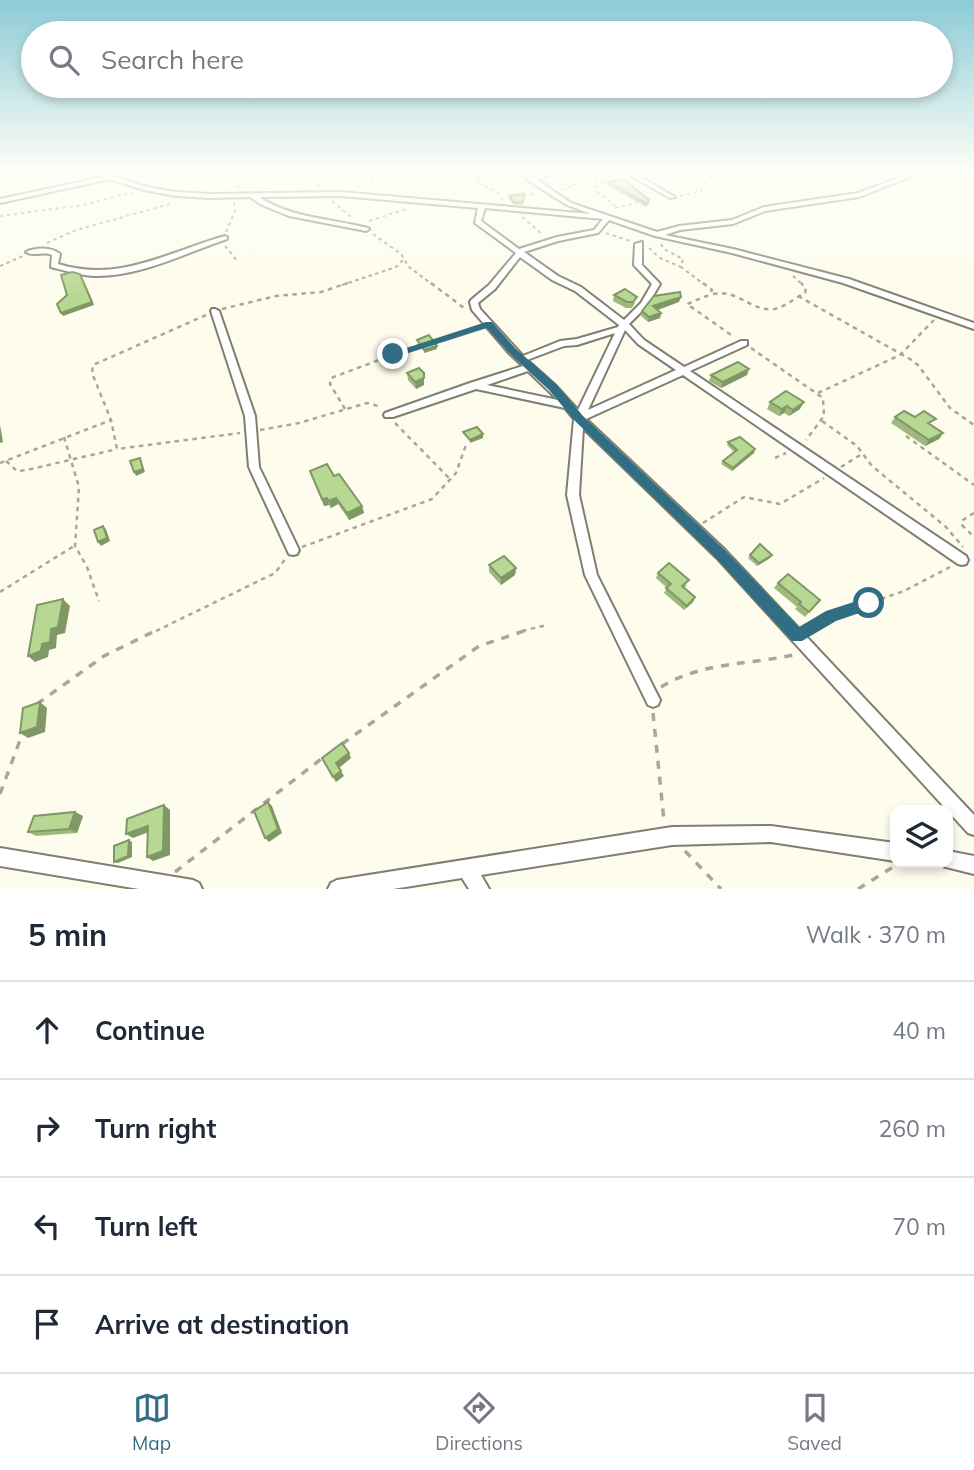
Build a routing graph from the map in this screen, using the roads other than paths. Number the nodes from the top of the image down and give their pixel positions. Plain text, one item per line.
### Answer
1 (286, 212) edge
2 (480, 212) edge
3 (549, 212) edge
4 (594, 212) edge
5 (756, 212) edge
6 (607, 217) junction
7 (363, 227) road end
8 (657, 235) junction
9 (225, 238) road end
10 (639, 244) dead end
11 (30, 252) road end
12 (520, 252) junction
13 (215, 311) road end
14 (974, 326) edge
15 (623, 327) junction
16 (744, 343) dead end
17 (526, 363) junction
18 (683, 370) junction
19 (472, 385) junction
20 (566, 405) junction
21 (389, 415) road end
22 (579, 418) junction
23 (293, 550) road end
24 (962, 560) road end
25 (653, 700) road end
26 (974, 827) edge
27 (890, 851) edge
28 (0, 857) edge
29 (953, 861) edge
30 (974, 866) edge
31 (467, 870) junction
32 (192, 889) edge
33 (337, 889) edge
34 (480, 889) edge

1 - 7 street
2 - 12 street
3 - 6 street
4 - 6 street
5 - 8 street
6 - 8 street
6 - 12 street
8 - 14 street
9 - 11 street
10 - 15 street
12 - 15 street
12 - 17 street
13 - 23 street
15 - 17 street
15 - 18 street
15 - 22 street
16 - 18 street
17 - 19 street
17 - 20 street
18 - 22 street
18 - 24 street
19 - 20 street
19 - 21 street
20 - 22 street
22 - 25 street
22 - 26 street
27 - 31 street
28 - 32 street
29 - 30 street
31 - 33 street
31 - 34 street

